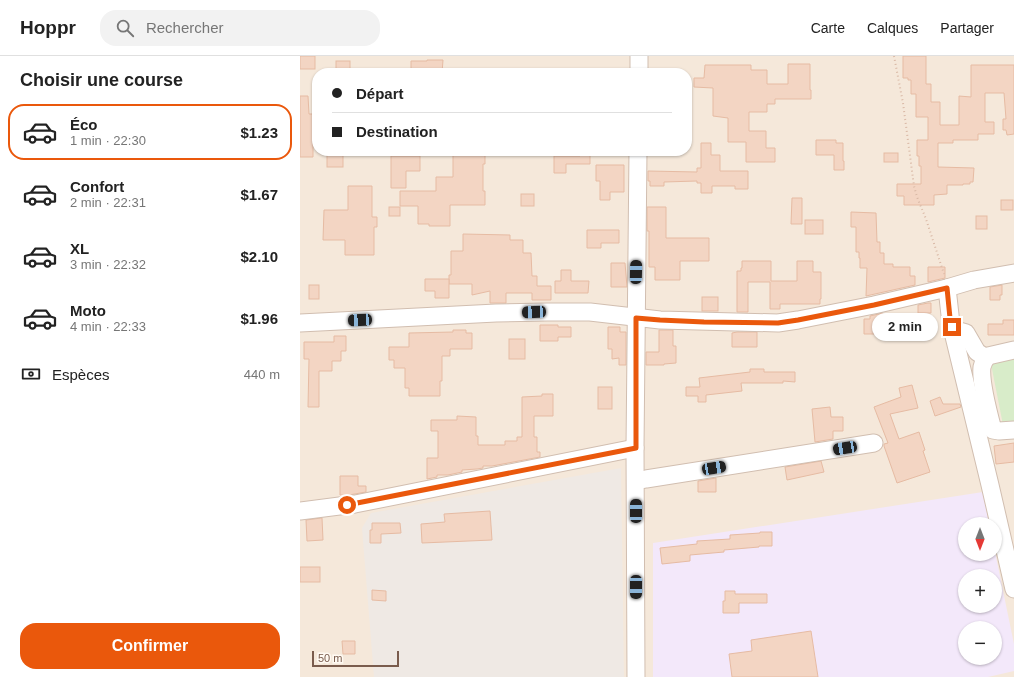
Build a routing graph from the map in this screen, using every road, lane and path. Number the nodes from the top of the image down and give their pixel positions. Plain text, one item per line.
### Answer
1 (639, 56) edge
2 (894, 56) edge
3 (639, 68) edge
4 (638, 156) edge
5 (1014, 273) edge
6 (948, 288) junction
7 (636, 318) junction
8 (300, 322) edge
9 (952, 329) junction
10 (1014, 350) edge
11 (986, 358) junction
12 (1014, 430) edge
13 (874, 443) dead end
14 (636, 448) junction
15 (636, 481) junction
16 (300, 511) edge
17 (1014, 588) edge
18 (636, 677) edge

1 - 3 street
2 - 6 path
4 - 7 street
5 - 6 street
6 - 7 street
6 - 9 street
7 - 8 street
7 - 14 street
9 - 11 street
9 - 17 street
10 - 11 street
11 - 12 street
13 - 15 street
14 - 15 street
14 - 16 street
15 - 18 street

